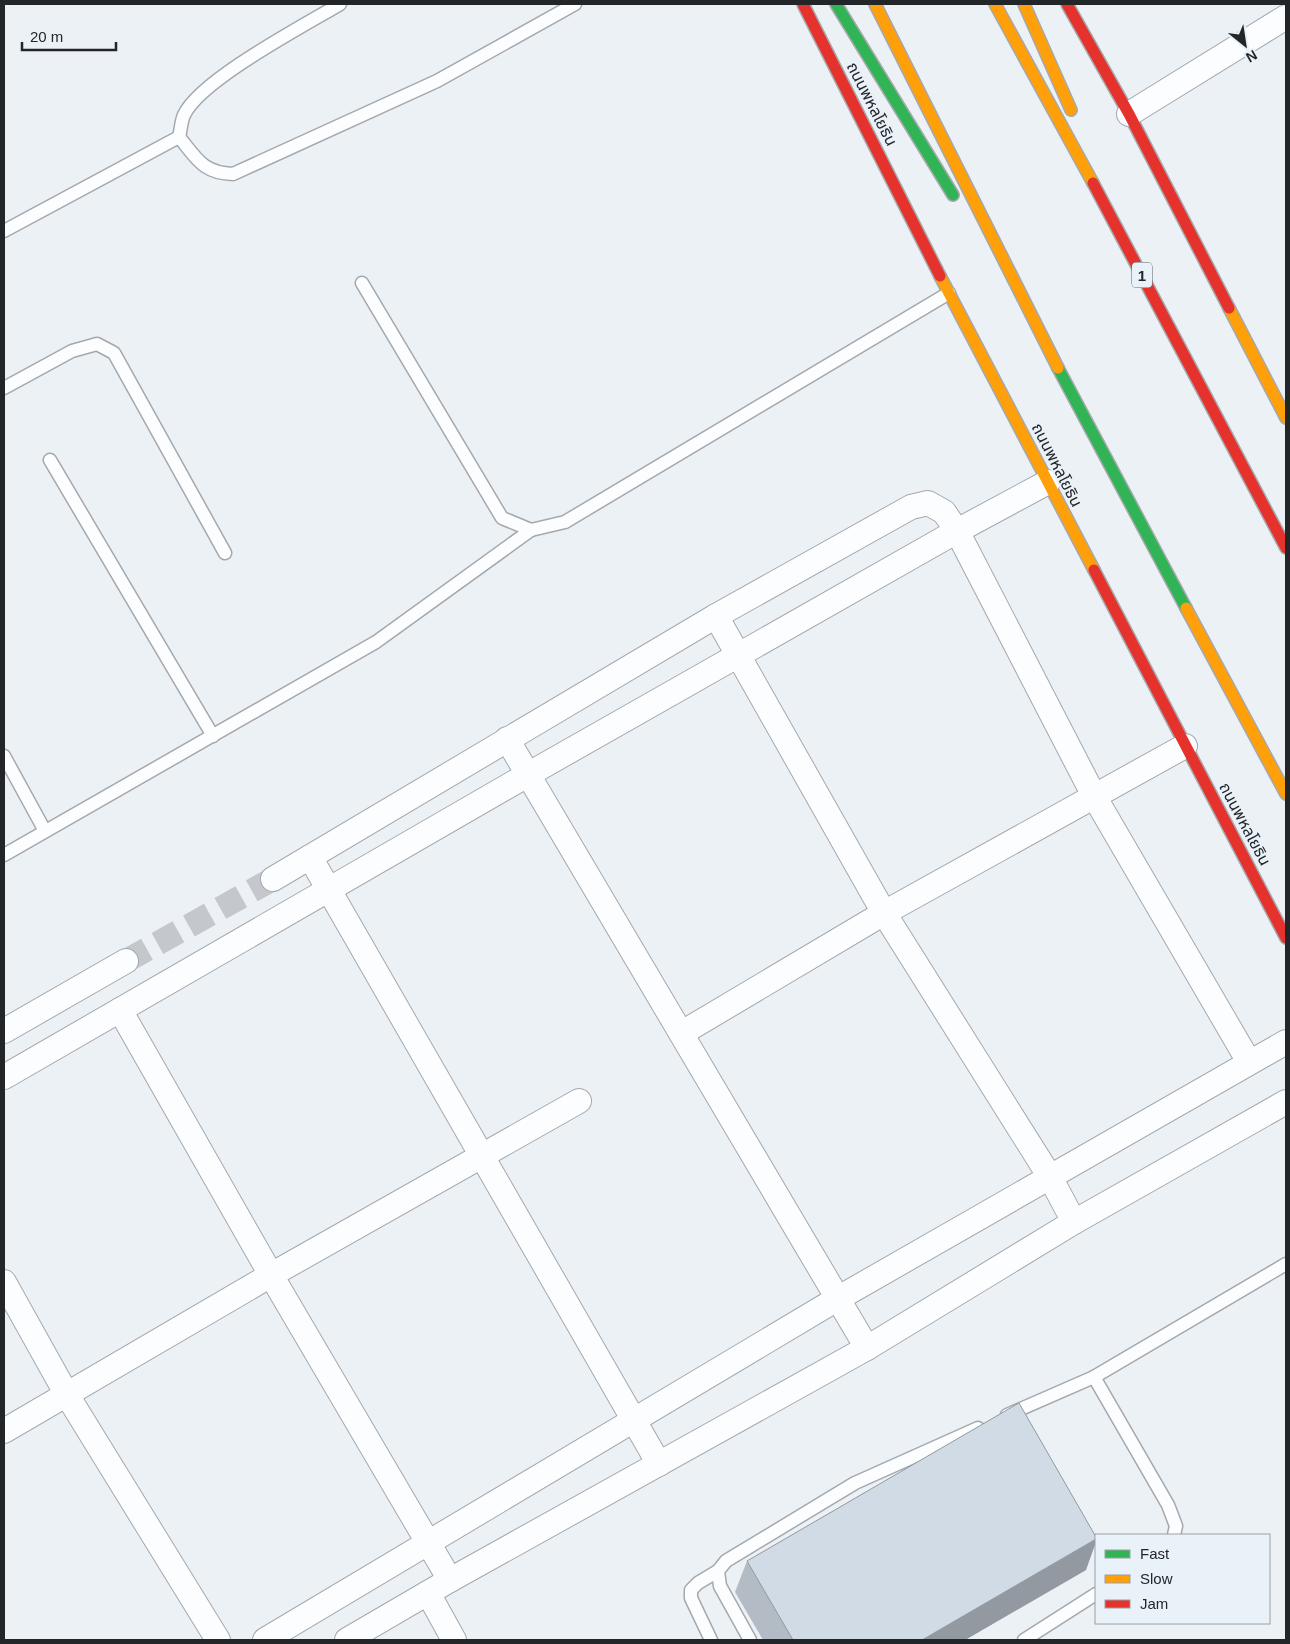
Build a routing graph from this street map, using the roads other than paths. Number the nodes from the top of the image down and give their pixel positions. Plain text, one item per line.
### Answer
1 (340, 4) edge
2 (575, 4) edge
3 (803, 4) edge
4 (836, 4) edge
5 (875, 4) edge
6 (995, 4) edge
7 (1024, 4) edge
8 (1067, 4) edge
9 (1286, 17) edge
10 (1129, 114) junction
11 (1076, 120) dead end
12 (179, 137) junction
13 (1092, 156) dead end
14 (959, 204) dead end
15 (4, 230) edge
16 (979, 237) dead end
17 (362, 284) dead end
18 (1151, 290) junction
19 (950, 293) junction
20 (1050, 354) junction
21 (4, 388) edge
22 (1286, 418) edge
23 (50, 460) dead end
24 (1048, 482) junction
25 (531, 530) junction
26 (957, 531) junction
27 (1286, 548) edge
28 (225, 554) dead end
29 (716, 616) junction
30 (739, 655) junction
31 (213, 736) junction
32 (507, 739) junction
33 (1185, 746) junction
34 (4, 756) edge
35 (529, 774) junction
36 (1286, 794) edge
37 (1094, 796) junction
38 (45, 832) junction
39 (4, 855) edge
40 (310, 857) junction
41 (272, 879) tunnel mouth
42 (329, 888) junction
43 (884, 913) junction
44 (1286, 938) edge
45 (126, 960) tunnel mouth
46 (120, 1010) junction
47 (4, 1031) edge
48 (682, 1033) junction
49 (1286, 1042) edge
50 (1249, 1062) junction
51 (4, 1077) edge
52 (579, 1101) dead end
53 (1286, 1102) edge
54 (480, 1156) junction
55 (1050, 1177) junction
56 (1074, 1222) junction
57 (1286, 1264) edge
58 (271, 1275) junction
59 (4, 1282) edge
60 (837, 1299) junction
61 (867, 1348) junction
62 (1094, 1376) junction
63 (67, 1395) junction
64 (634, 1420) junction
65 (4, 1432) edge
66 (659, 1464) junction
67 (1174, 1534) edge
68 (428, 1543) junction
69 (718, 1571) junction
70 (450, 1580) junction
71 (428, 1593) junction
72 (1095, 1595) edge
73 (218, 1640) edge
74 (266, 1640) edge
75 (347, 1640) edge
76 (454, 1640) edge
77 (711, 1640) edge
78 (750, 1640) edge
79 (1024, 1640) edge

1 - 12 lane
2 - 12 lane
3 - 19 main road, ถนนพหลโยธิน
4 - 14 main road
5 - 20 main road
6 - 18 main road, 1
7 - 11 main road
8 - 10 main road
9 - 10 street
10 - 22 main road
12 - 15 lane
13 - 18 main road
16 - 20 main road
17 - 25 lane
18 - 27 main road, 1
19 - 24 main road, ถนนพหลโยธิน
19 - 25 lane
20 - 36 main road
21 - 28 lane
23 - 31 lane
24 - 26 street
24 - 33 main road, ถนนพหลโยธิน
25 - 31 lane
26 - 29 street
26 - 30 street
26 - 37 street
29 - 30 street
29 - 32 street
30 - 35 street
30 - 43 street
31 - 38 lane
32 - 35 street
32 - 40 street
33 - 37 street
33 - 44 main road, ถนนพหลโยธิน
34 - 38 lane
35 - 42 street
35 - 48 street
37 - 43 street
37 - 50 street
38 - 39 lane
40 - 41 street
40 - 42 street
42 - 46 street
42 - 54 street
43 - 48 street
43 - 55 street
45 - 47 street
46 - 51 street
46 - 58 street
48 - 60 street
49 - 50 street
50 - 55 street
52 - 54 street
53 - 56 street
54 - 58 street
54 - 64 street
55 - 56 street
55 - 60 street
56 - 61 street
57 - 62 lane
58 - 63 street
58 - 68 street
59 - 63 street
60 - 61 street
60 - 64 street
61 - 66 street
62 - 67 lane
62 - 69 lane
63 - 65 street
63 - 73 street
64 - 66 street
64 - 68 street
66 - 70 street
68 - 70 street
68 - 74 street
69 - 77 lane
69 - 78 lane
70 - 71 street
71 - 75 street
71 - 76 street
72 - 79 lane

